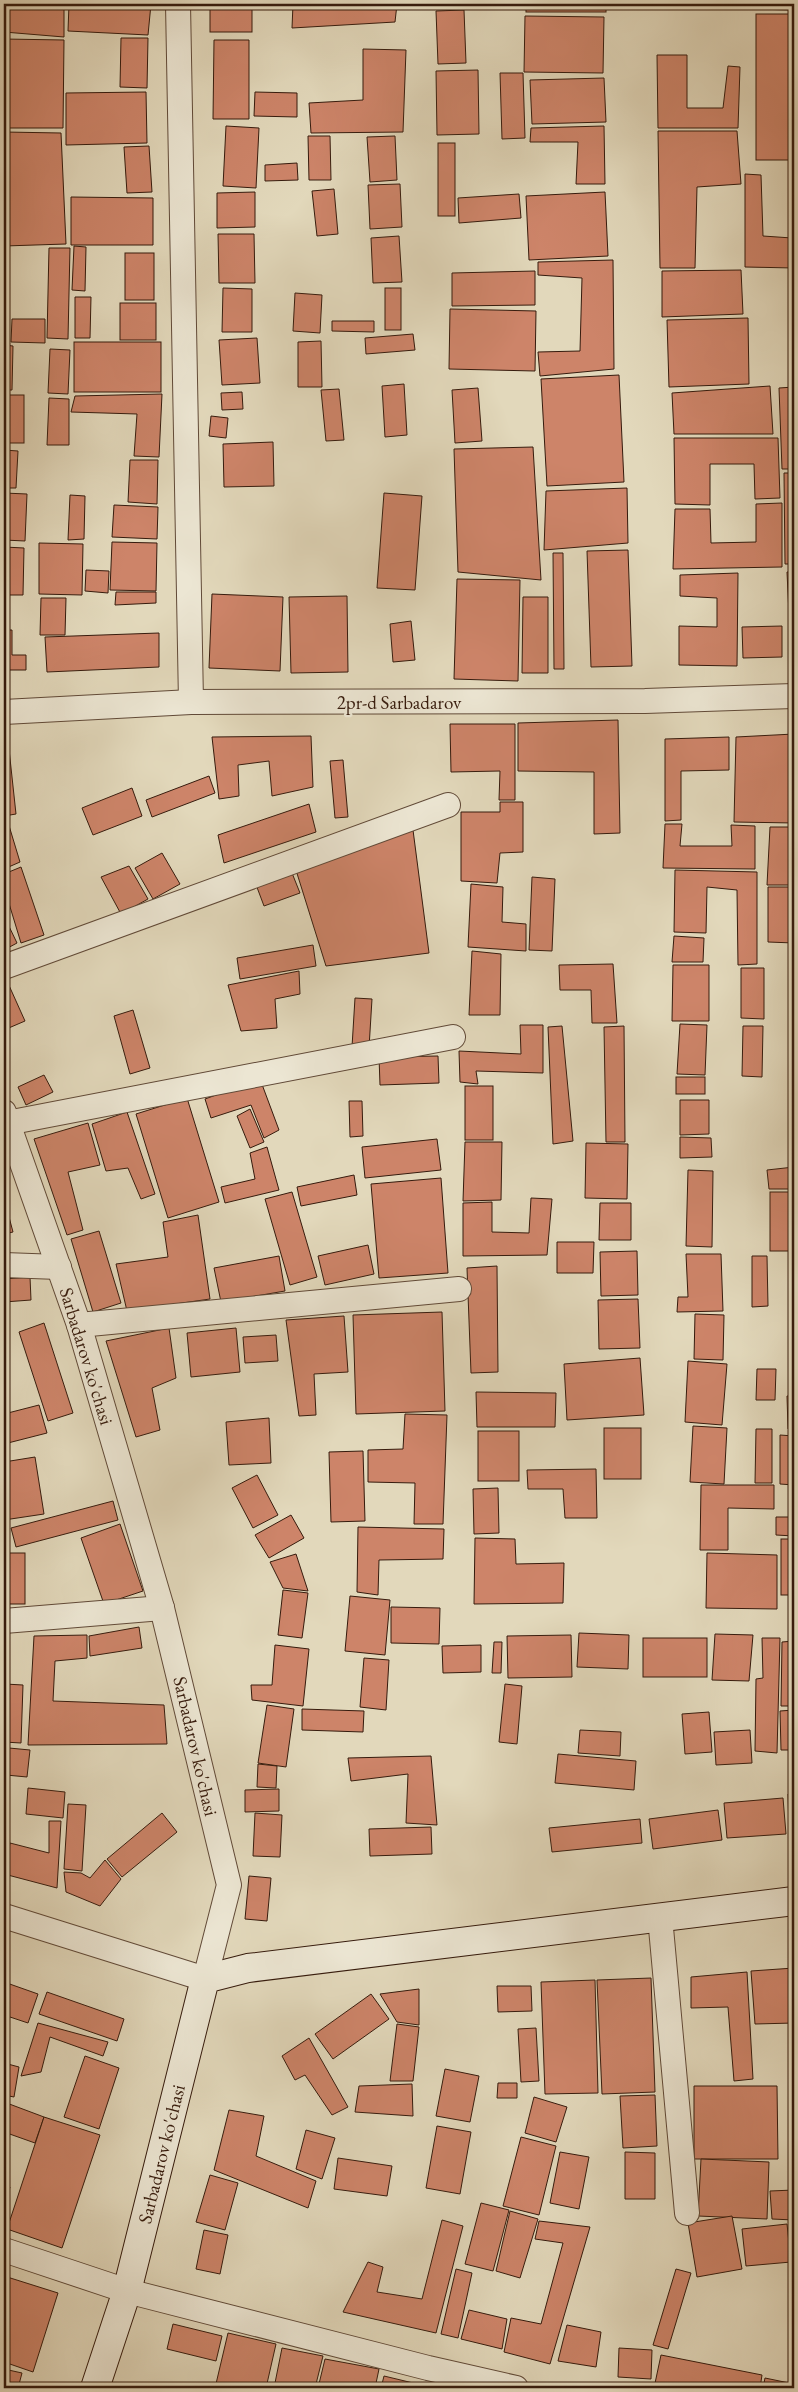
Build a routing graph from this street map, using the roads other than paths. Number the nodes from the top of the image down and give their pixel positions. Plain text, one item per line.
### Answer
1 (178, 4) edge
2 (794, 696) edge
3 (191, 702) junction
4 (4, 712) edge
5 (448, 806) dead end
6 (4, 967) edge
7 (453, 1037) dead end
8 (5, 1117) edge
9 (4, 1265) edge
10 (59, 1268) junction
11 (459, 1289) dead end
12 (80, 1325) junction
13 (162, 1608) junction
14 (4, 1620) edge
15 (794, 1901) edge
16 (4, 1916) edge
17 (660, 1917) junction
18 (205, 1978) junction
19 (687, 2213) dead end
20 (4, 2250) edge
21 (126, 2291) junction
22 (95, 2388) edge
23 (516, 2388) edge

1 - 3 street
2 - 3 street, 2pr-d Sarbadarov
3 - 4 street, 2pr-d Sarbadarov
5 - 6 street
7 - 8 street
8 - 10 street, Sarbadarov ko'chasi
9 - 10 street
10 - 12 street, Sarbadarov ko'chasi
11 - 12 street
12 - 13 street, Sarbadarov ko'chasi
13 - 14 street
13 - 18 street, Sarbadarov ko'chasi
15 - 17 street
16 - 18 street
17 - 18 street
17 - 19 street
18 - 21 street, Sarbadarov ko'chasi
20 - 21 street
21 - 22 street, Sarbadarov ko'chasi
21 - 23 street

